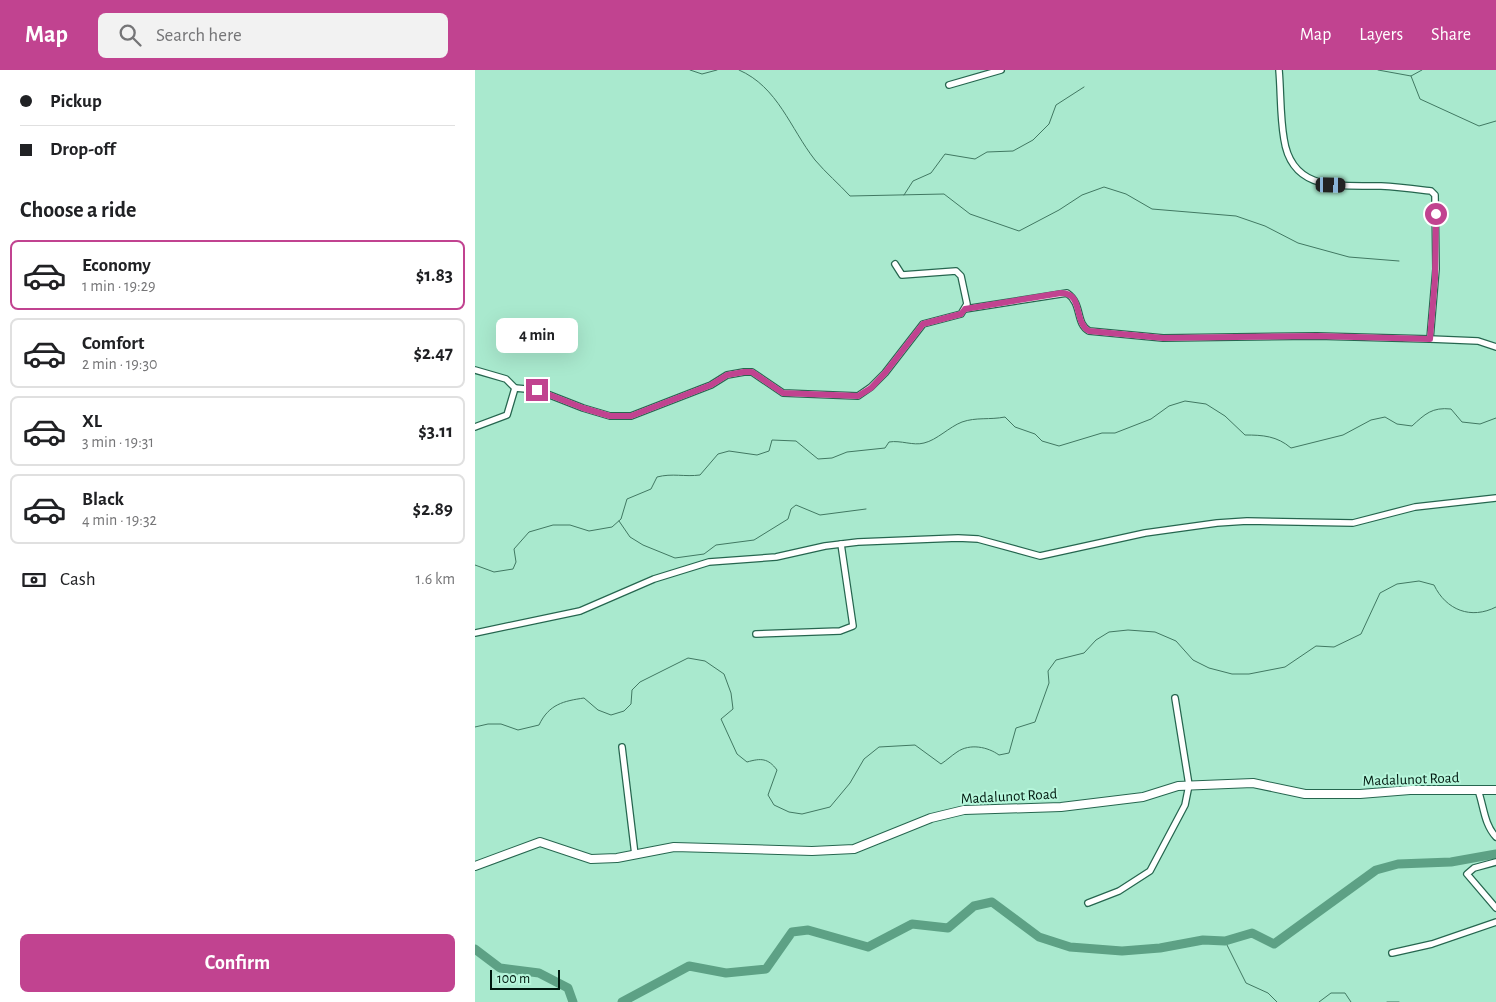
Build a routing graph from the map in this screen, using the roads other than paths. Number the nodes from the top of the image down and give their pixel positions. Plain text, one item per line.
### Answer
1 (1001, 70) edge
2 (1279, 70) edge
3 (949, 85) dead end
4 (895, 264) dead end
5 (965, 309) junction
6 (1430, 339) junction
7 (1496, 347) edge
8 (475, 370) edge
9 (515, 388) junction
10 (475, 427) edge
11 (1496, 498) edge
12 (841, 544) junction
13 (475, 633) edge
14 (756, 634) dead end
15 (1175, 698) dead end
16 (622, 747) dead end
17 (1189, 785) junction
18 (1478, 790) junction
19 (1496, 790) edge
20 (1496, 837) edge
21 (635, 854) junction
22 (1496, 862) edge
23 (475, 866) edge
24 (1088, 903) dead end
25 (1496, 908) edge
26 (1496, 922) edge
27 (1392, 953) dead end

1 - 3 street
2 - 6 street
4 - 5 street
5 - 6 street
5 - 9 street
6 - 7 street
8 - 9 street
9 - 10 street
11 - 12 street
12 - 13 street
12 - 14 street
15 - 17 street
16 - 21 street
17 - 18 main road, Madalunot Road
17 - 21 main road, Madalunot Road
17 - 24 street
18 - 19 main road, Madalunot Road
18 - 20 street
21 - 23 main road, Madalunot Road
22 - 25 street
26 - 27 street

